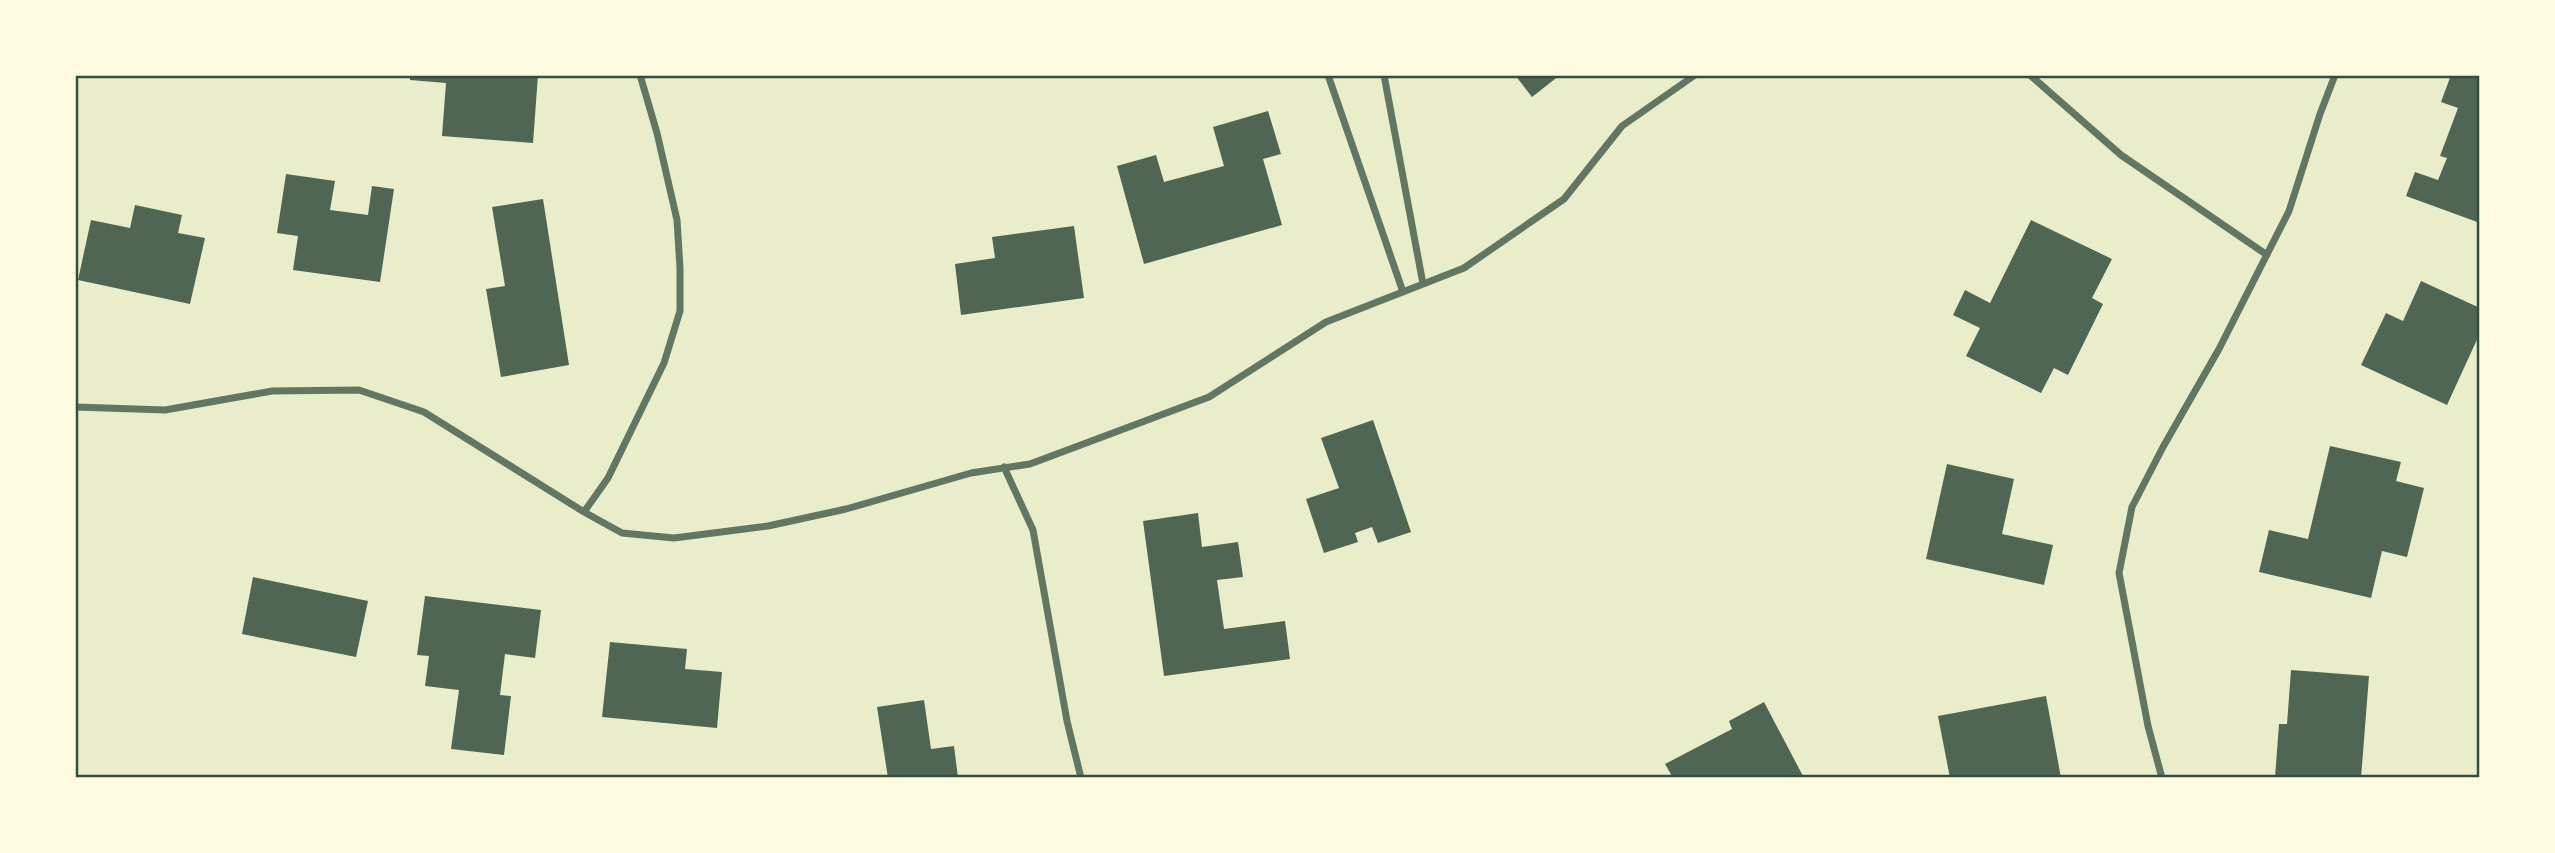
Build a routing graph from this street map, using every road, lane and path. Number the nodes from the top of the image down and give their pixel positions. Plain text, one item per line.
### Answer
1 (640, 75) edge
2 (1328, 75) edge
3 (1384, 75) edge
4 (1695, 75) edge
5 (2030, 75) edge
6 (2335, 75) edge
7 (2267, 255) junction
8 (1423, 284) junction
9 (1403, 292) junction
10 (75, 407) edge
11 (1004, 467) junction
12 (584, 512) junction
13 (1081, 778) edge
14 (2162, 778) edge

1 - 12 street
2 - 9 street
3 - 8 street
4 - 8 street
5 - 7 street
6 - 7 street
7 - 14 street
8 - 9 street
9 - 11 street
10 - 12 street
11 - 12 street
11 - 13 street

